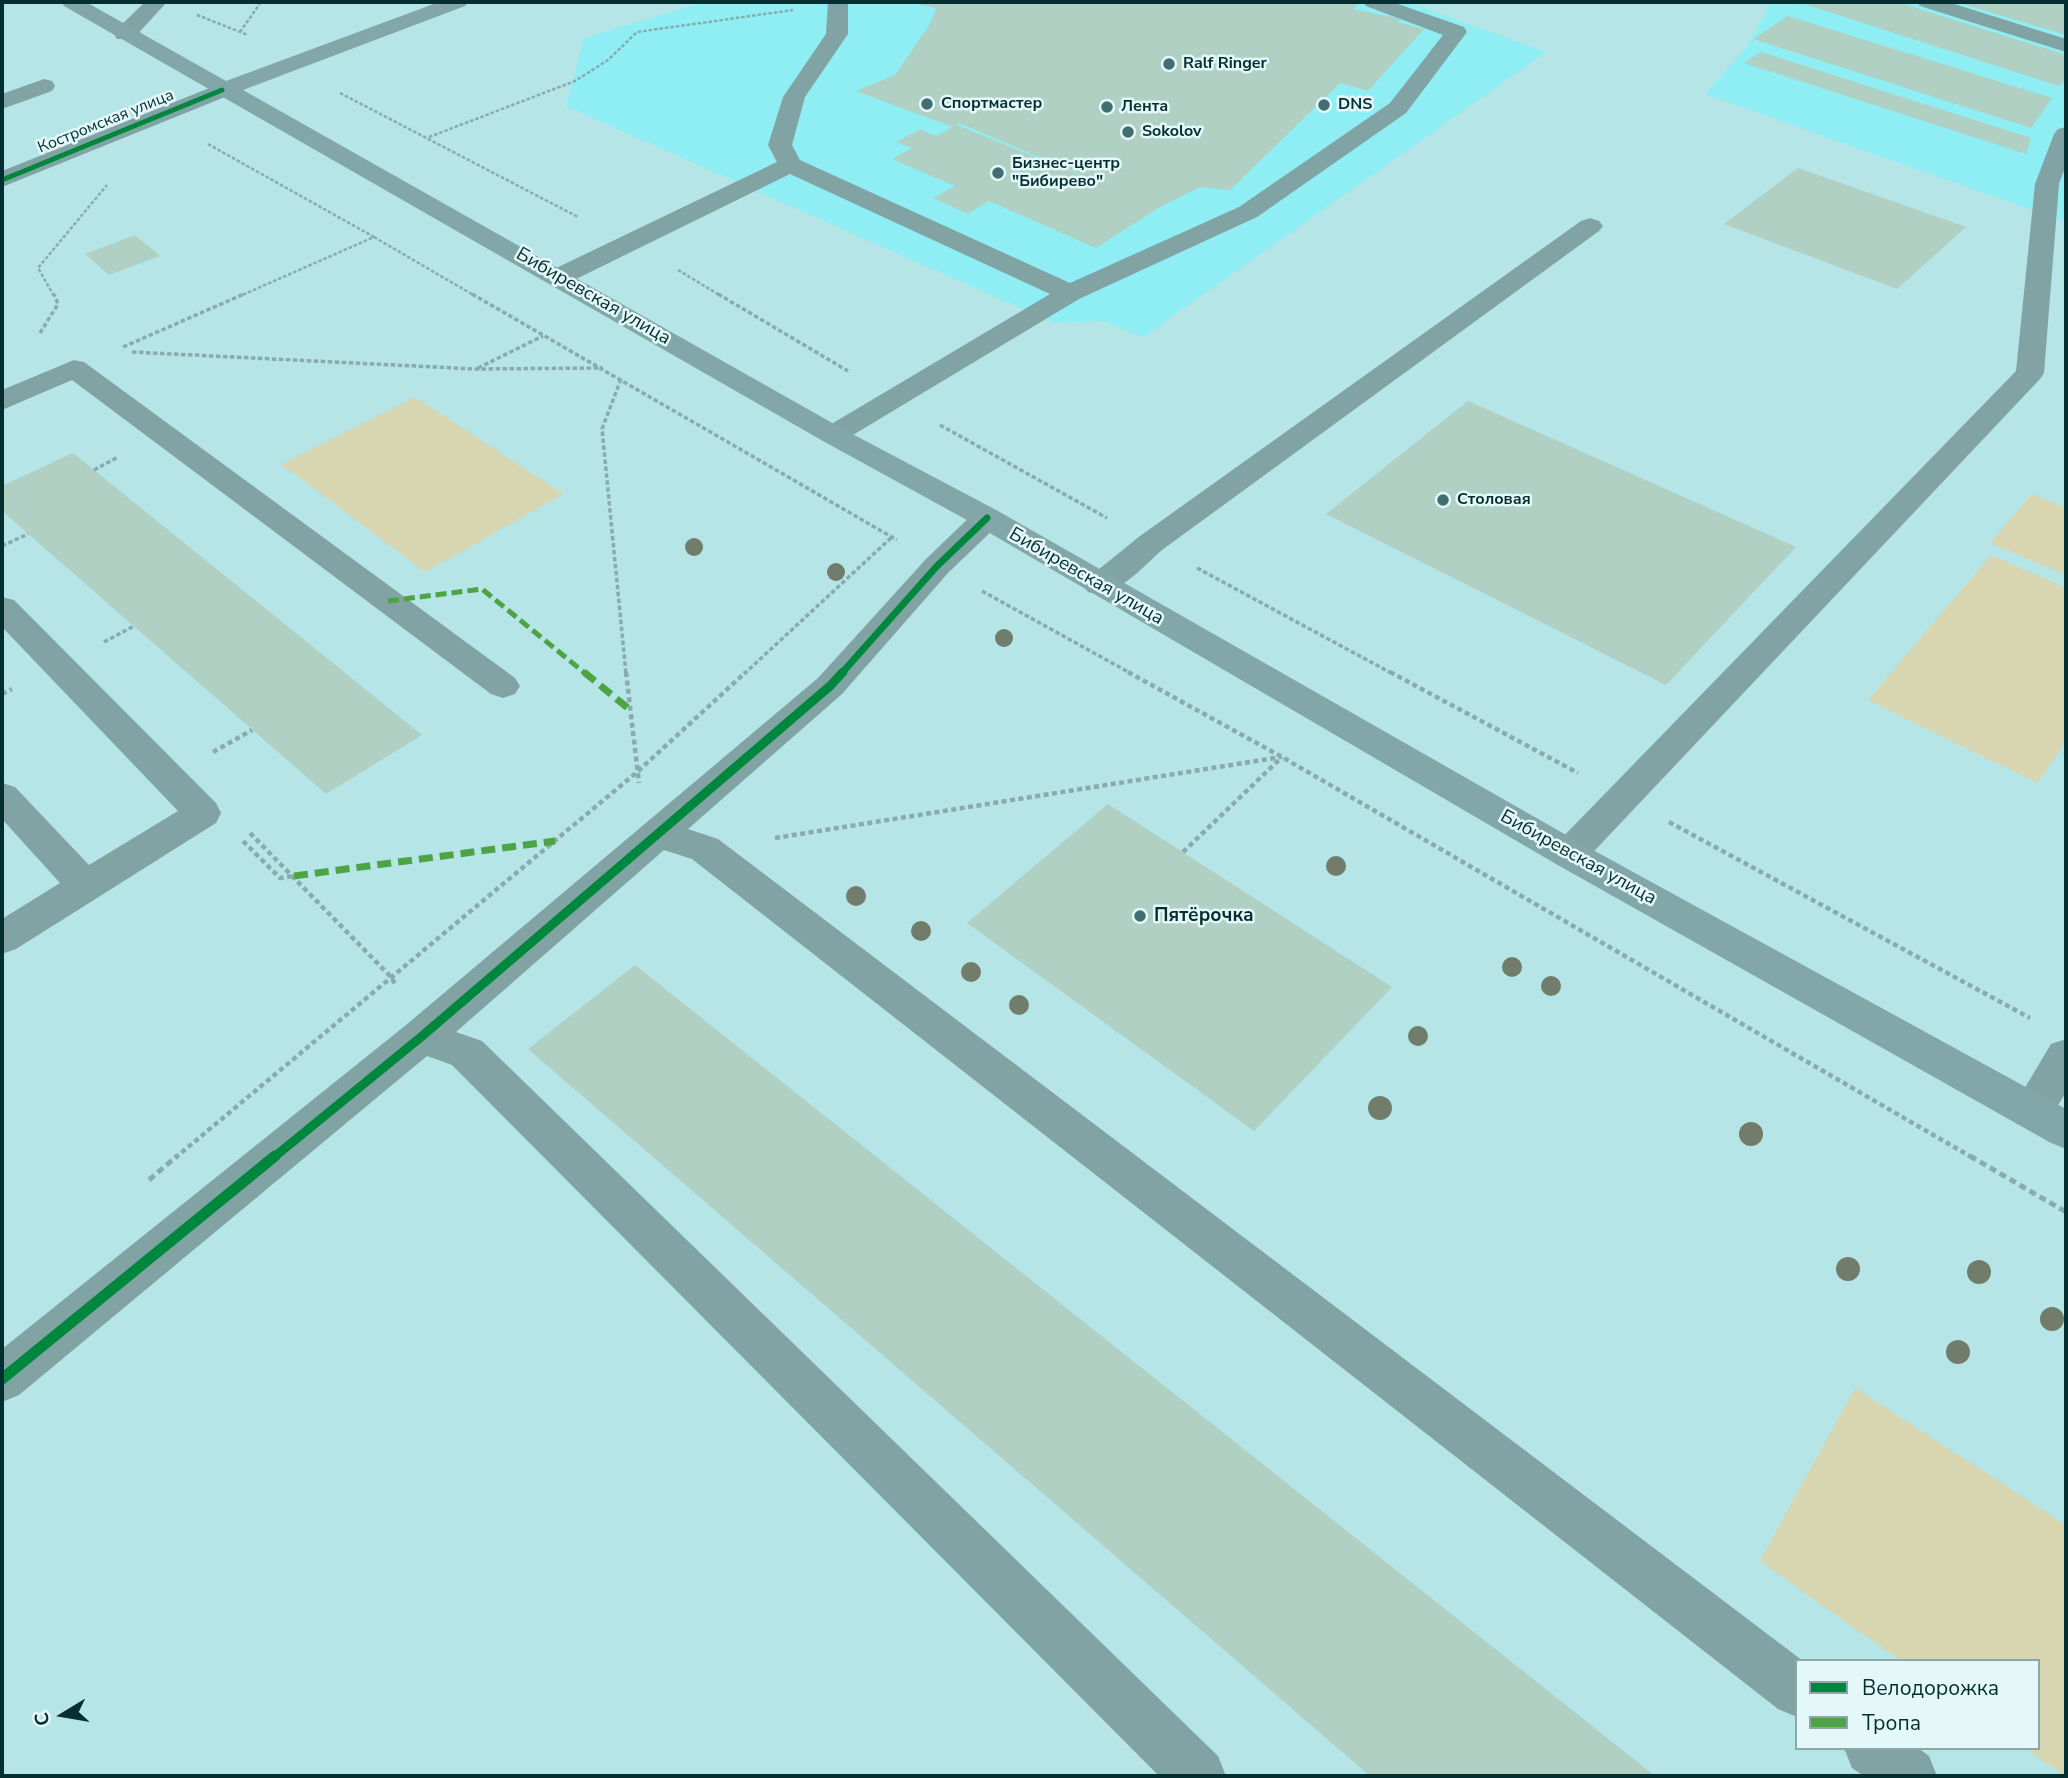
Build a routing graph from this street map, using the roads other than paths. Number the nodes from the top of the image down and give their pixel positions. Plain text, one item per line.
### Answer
1 (71, 2) edge
2 (157, 2) edge
3 (458, 2) edge
4 (1374, 2) edge
5 (1927, 2) edge
6 (838, 3) edge
7 (125, 34) junction
8 (2066, 46) edge
9 (2, 88) edge
10 (222, 90) junction
11 (2, 102) edge
12 (2065, 142) edge
13 (2, 151) edge
14 (790, 165) junction
15 (29, 168) junction
16 (2, 180) edge
17 (1590, 226) dead end
18 (559, 277) junction
19 (1070, 293) junction
20 (2, 401) edge
21 (833, 435) junction
22 (986, 518) junction
23 (1099, 585) junction
24 (2, 608) edge
25 (503, 686) dead end
26 (2, 796) edge
27 (658, 833) junction
28 (1569, 853) junction
29 (86, 887) junction
30 (2, 938) edge
31 (421, 1037) junction
32 (2054, 1040) edge
33 (2049, 1120) edge
34 (2, 1379) edge
35 (1795, 1688) edge
36 (1875, 1750) edge
37 (1198, 1776) edge
38 (1909, 1776) edge

1 - 7 main road, Бибиревская улица
2 - 7 street
3 - 10 main road, Костромская улица
4 - 19 street
5 - 8 street
6 - 14 street
7 - 10 main road, Бибиревская улица
9 - 11 street
10 - 15 street, Костромская улица
10 - 18 main road, Бибиревская улица
12 - 28 street
13 - 15 street
14 - 18 street
14 - 19 street
15 - 16 street, Костромская улица
17 - 23 street
18 - 21 main road, Бибиревская улица
19 - 21 street
20 - 25 street
21 - 22 main road, Бибиревская улица
22 - 23 main road, Бибиревская улица
22 - 27 street
23 - 28 main road, Бибиревская улица
24 - 29 street
26 - 29 street
27 - 31 street
27 - 35 street
28 - 33 main road, Бибиревская улица
29 - 30 street
31 - 34 street
31 - 37 street
32 - 33 street
36 - 38 street

